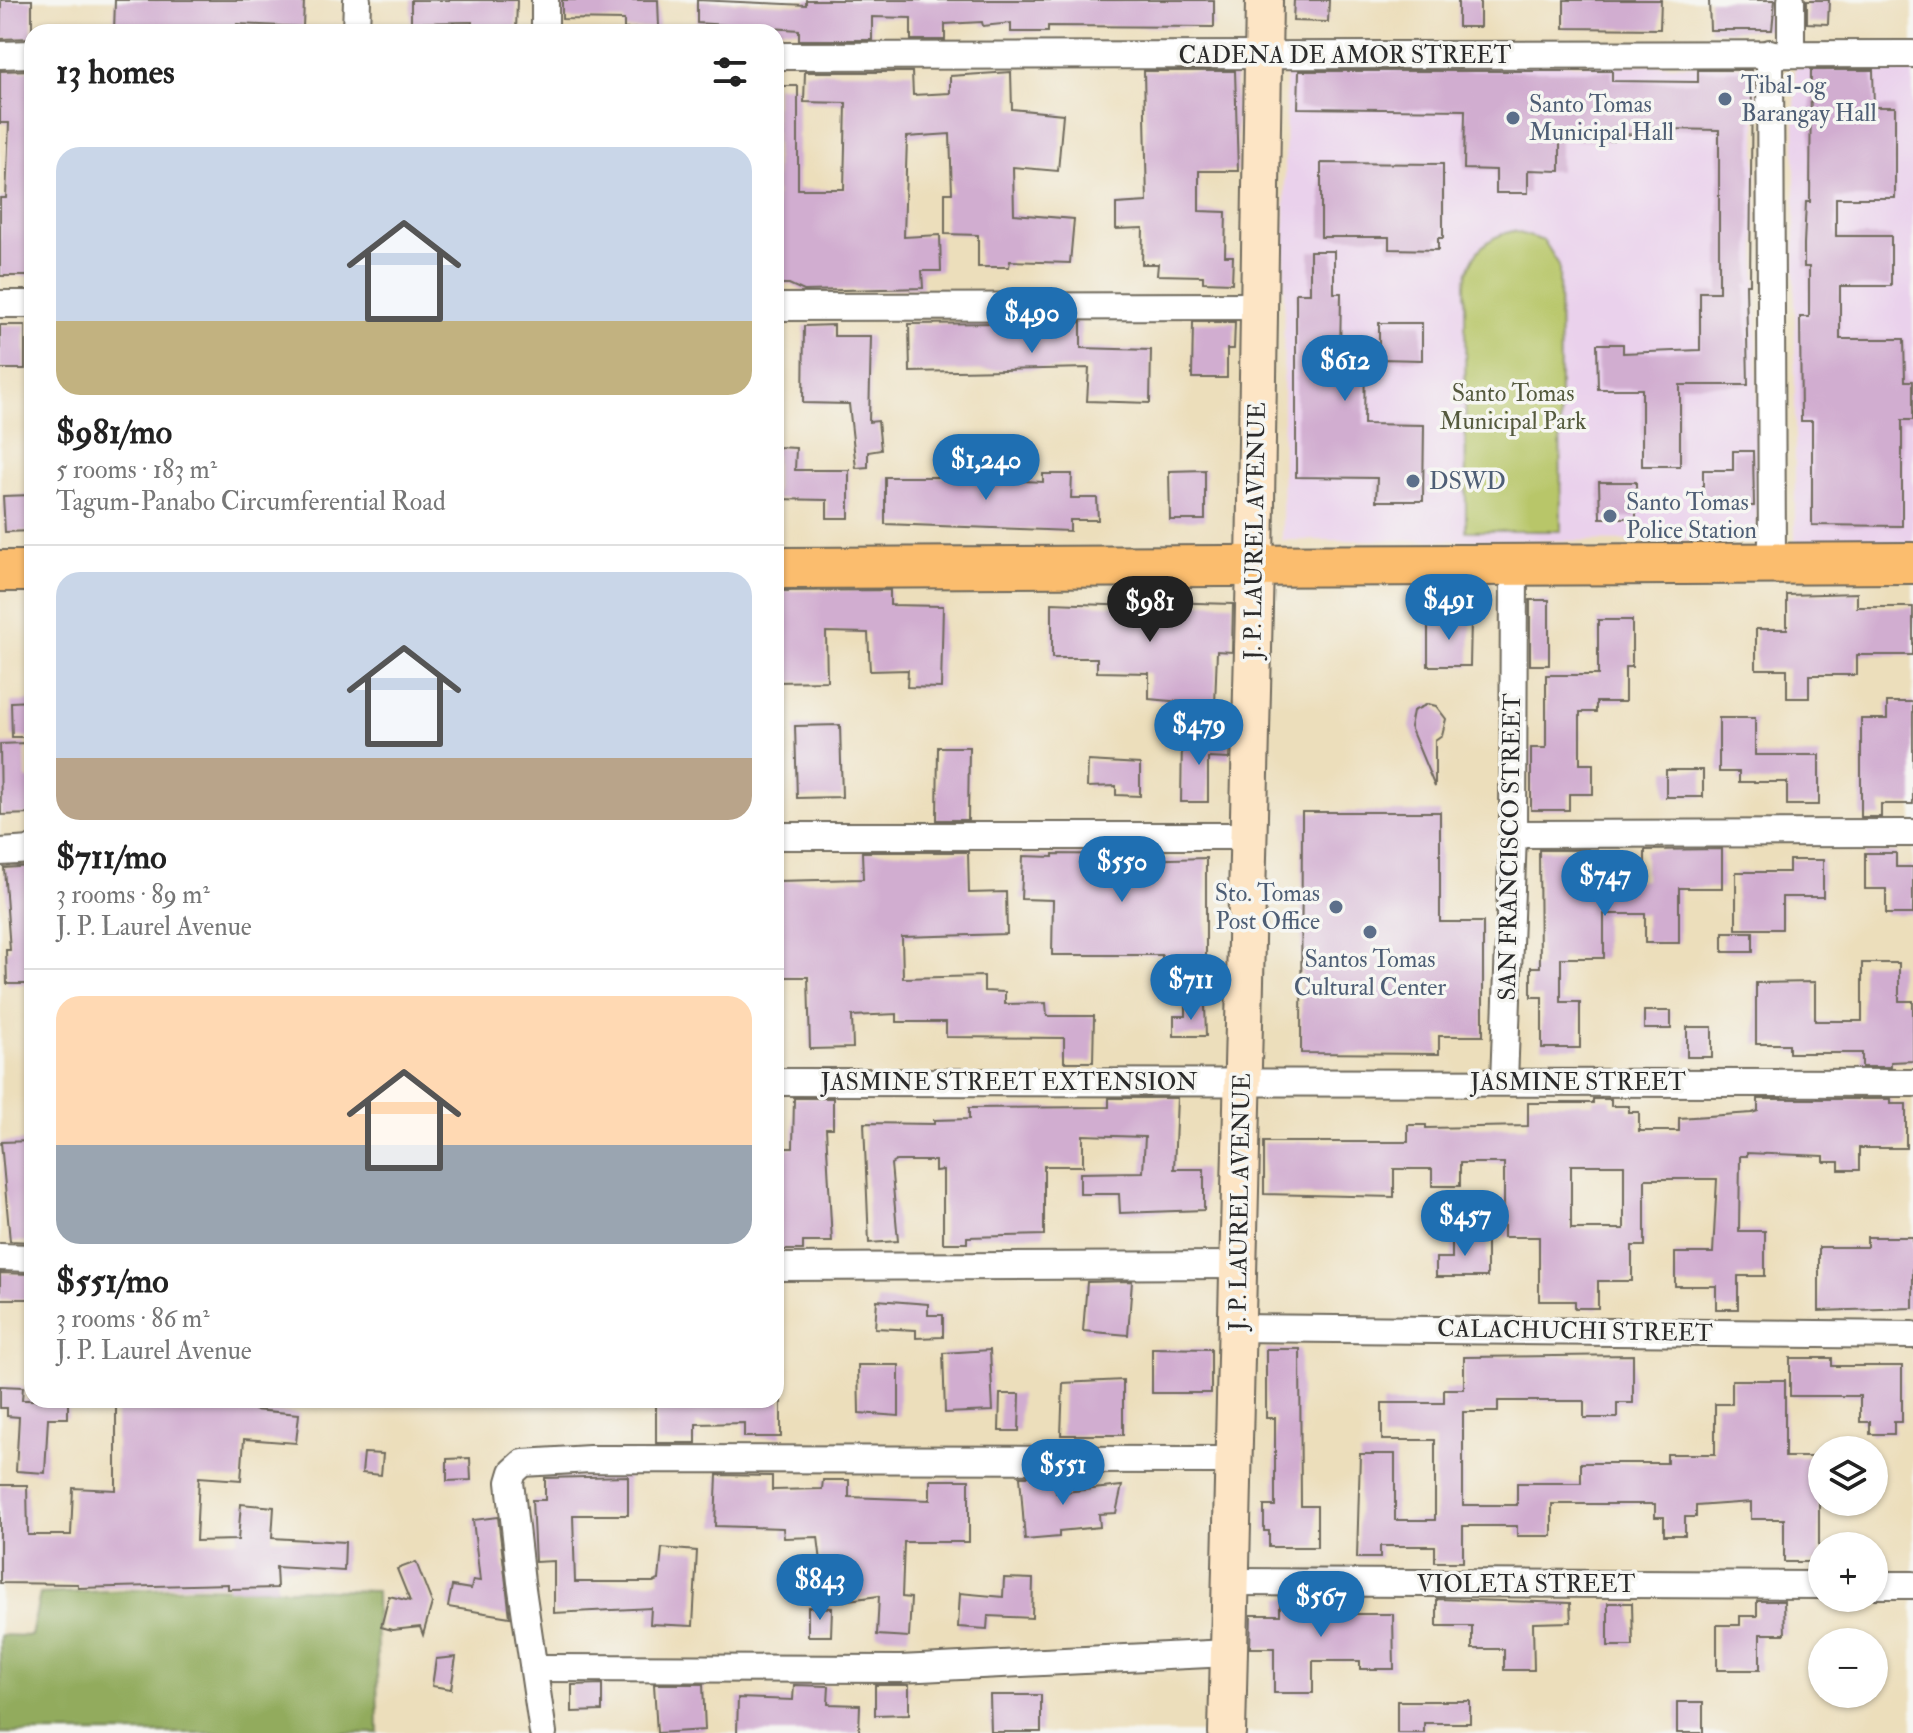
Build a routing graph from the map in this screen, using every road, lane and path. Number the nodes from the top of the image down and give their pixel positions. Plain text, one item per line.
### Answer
1 (357, 0) edge
2 (545, 0) edge
3 (1264, 0) edge
4 (1791, 0) edge
5 (356, 24) edge
6 (545, 24) edge
7 (1780, 53) junction
8 (24, 54) edge
9 (1913, 54) edge
10 (0, 55) edge
11 (1263, 55) junction
12 (784, 56) edge
13 (0, 304) edge
14 (24, 304) edge
15 (1259, 306) junction
16 (784, 307) edge
17 (1772, 563) junction
18 (1913, 563) edge
19 (1514, 564) junction
20 (1255, 565) junction
21 (784, 568) edge
22 (0, 571) edge
23 (24, 571) edge
24 (1913, 833) edge
25 (1513, 834) junction
26 (784, 836) edge
27 (1249, 836) junction
28 (24, 850) edge
29 (0, 852) edge
30 (1243, 1081) junction
31 (784, 1082) edge
32 (1504, 1082) junction
33 (1913, 1083) edge
34 (0, 1257) edge
35 (24, 1258) edge
36 (1238, 1265) junction
37 (784, 1267) edge
38 (1237, 1328) junction
39 (1913, 1335) edge
40 (1234, 1460) junction
41 (1231, 1582) junction
42 (1808, 1585) edge
43 (1888, 1585) edge
44 (1913, 1585) edge
45 (1229, 1653) junction
46 (535, 1668) junction
47 (543, 1733) edge
48 (1227, 1733) edge

1 - 5 street
2 - 6 street
3 - 11 street, J. P. LAUREL AVENUE
4 - 7 street
7 - 9 street, CADENA DE AMOR STREET
7 - 11 street, CADENA DE AMOR STREET
7 - 17 street
8 - 10 street
11 - 12 street, CADENA DE AMOR STREET
11 - 15 street, J. P. LAUREL AVENUE
13 - 14 street
15 - 16 street
15 - 20 street, J. P. LAUREL AVENUE
17 - 18 main road
17 - 19 main road
19 - 20 main road
19 - 25 street, SAN FRANCISCO STREET
20 - 21 main road
20 - 27 street, J. P. LAUREL AVENUE
22 - 23 main road
24 - 25 street
25 - 32 street, SAN FRANCISCO STREET
26 - 27 street
27 - 30 street, J. P. LAUREL AVENUE
28 - 29 street
30 - 31 street, JASMINE STREET EXTENSION
30 - 32 street, JASMINE STREET
30 - 36 street, J. P. LAUREL AVENUE
32 - 33 street, JASMINE STREET
34 - 35 street
36 - 37 street
36 - 38 street, J. P. LAUREL AVENUE
38 - 39 street, CALACHUCHI STREET
38 - 40 street, J. P. LAUREL AVENUE
40 - 41 street, J. P. LAUREL AVENUE
40 - 46 street
41 - 42 street, VIOLETA STREET
41 - 45 street, J. P. LAUREL AVENUE
43 - 44 street
45 - 46 street
45 - 48 street, J. P. LAUREL AVENUE
46 - 47 street

